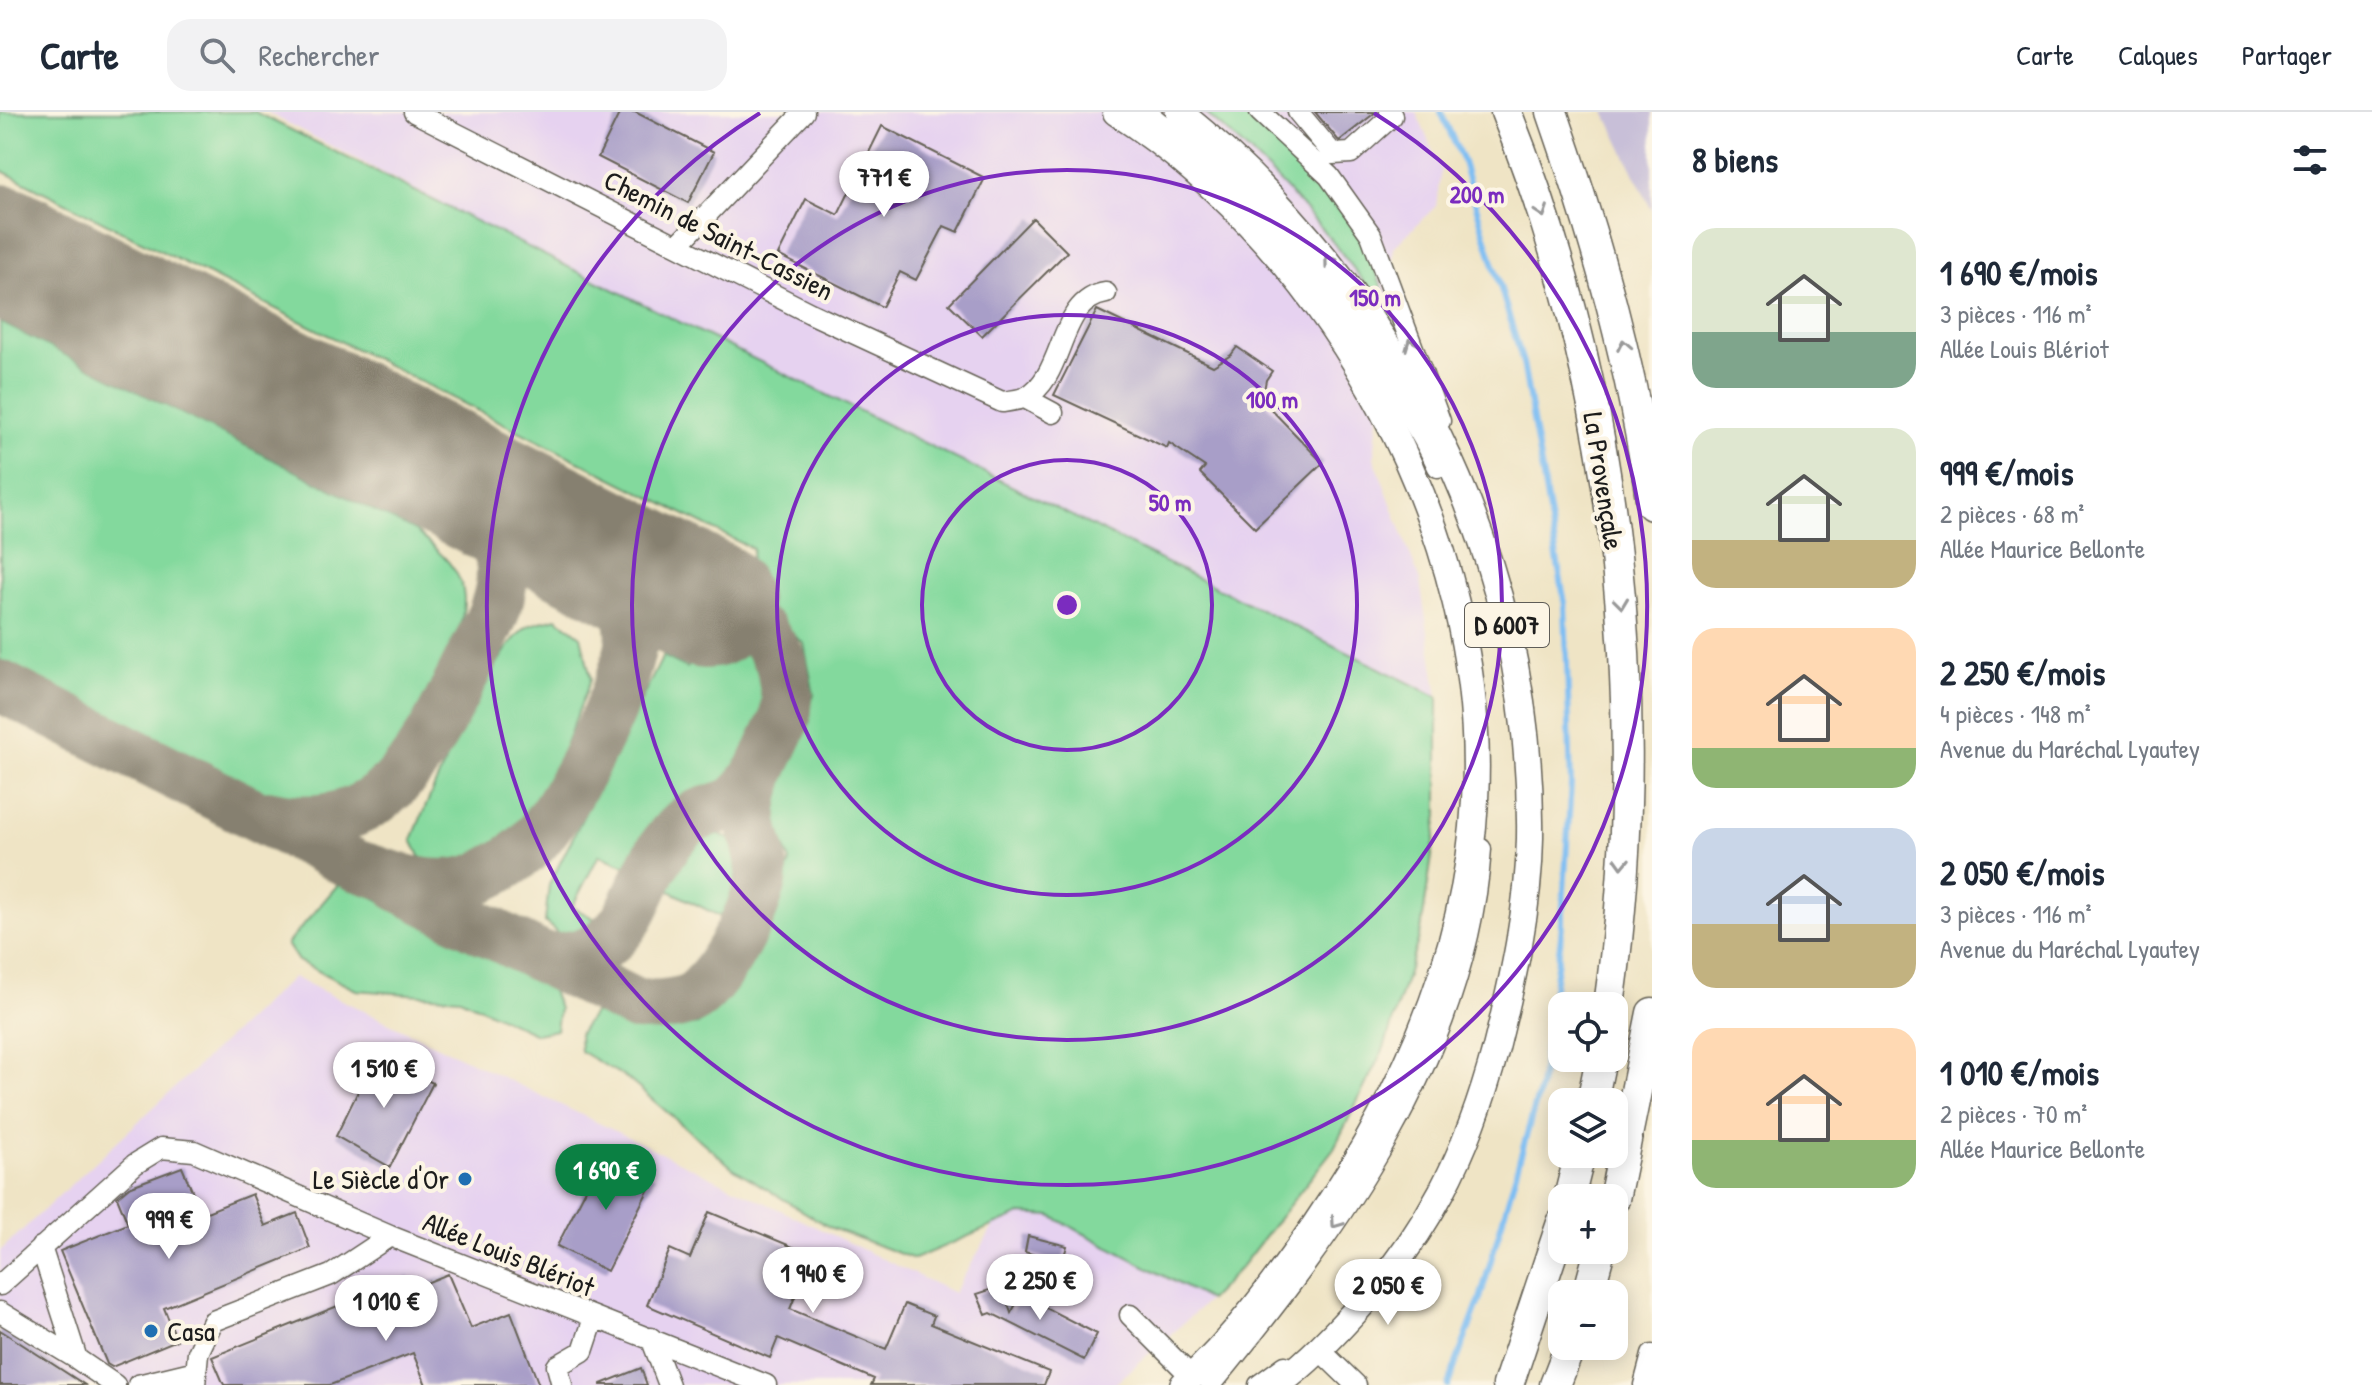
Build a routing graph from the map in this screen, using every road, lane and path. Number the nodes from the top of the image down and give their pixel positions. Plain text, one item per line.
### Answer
1 (414, 112) edge
2 (804, 112) edge
3 (1116, 112) edge
4 (1146, 112) edge
5 (1179, 112) edge
6 (1260, 112) edge
7 (1298, 112) edge
8 (1390, 112) edge
9 (1506, 112) edge
10 (1552, 112) edge
11 (678, 245) junction
12 (1106, 293) dead end
13 (1372, 356) junction
14 (1025, 398) junction
15 (1053, 413) dead end
16 (1467, 496) junction
17 (1652, 505) edge
18 (1610, 992) edge
19 (1652, 1013) edge
20 (1617, 1184) edge
21 (1430, 1196) junction
22 (1424, 1227) junction
23 (390, 1236) junction
24 (41, 1247) junction
25 (1550, 1264) edge
26 (0, 1285) edge
27 (0, 1312) edge
28 (1130, 1315) dead end
29 (1534, 1315) junction
30 (594, 1318) junction
31 (651, 1338) junction
32 (1325, 1355) junction
33 (1652, 1355) edge
34 (77, 1359) junction
35 (1565, 1360) edge
36 (196, 1378) edge
37 (1195, 1382) edge
38 (115, 1385) edge
39 (138, 1385) edge
40 (562, 1385) edge
41 (669, 1385) edge
42 (766, 1385) edge
43 (1259, 1385) edge
44 (1277, 1385) edge
45 (1295, 1385) edge
46 (1356, 1385) edge
47 (1492, 1385) edge
48 (1508, 1385) edge
49 (1555, 1385) edge
50 (1644, 1385) edge

1 - 11 street, Chemin de Saint-Cassien
2 - 11 street
3 - 37 main road, D 6007
4 - 13 street
16 -> 5 main road, D 6007
16 -> 6 street
7 - 8 street
9 -> 18 highway, La Provençale
17 -> 10 highway, La Provençale
11 - 14 street, Chemin de Saint-Cassien
12 - 14 street
13 - 21 street
13 -> 37 street
14 - 15 street
16 - 22 main road, D 6007
19 - 20 highway
21 - 22 street
21 - 43 street
22 - 32 main road
22 - 44 main road, D 6007
23 - 24 street, Allée Louis Blériot
23 - 30 street, Allée Louis Blériot
23 - 36 street
24 - 26 street, Allée Louis Blériot
24 - 34 street
25 - 29 highway
27 - 34 street
28 - 37 street
29 - 47 highway
29 - 48 highway
30 - 31 street, Allée Louis Blériot
30 - 40 street
31 - 41 street
31 - 42 street, Allée Louis Blériot
32 - 45 main road
32 - 46 street
33 - 50 street
34 - 38 street
35 - 49 highway
36 - 39 street

